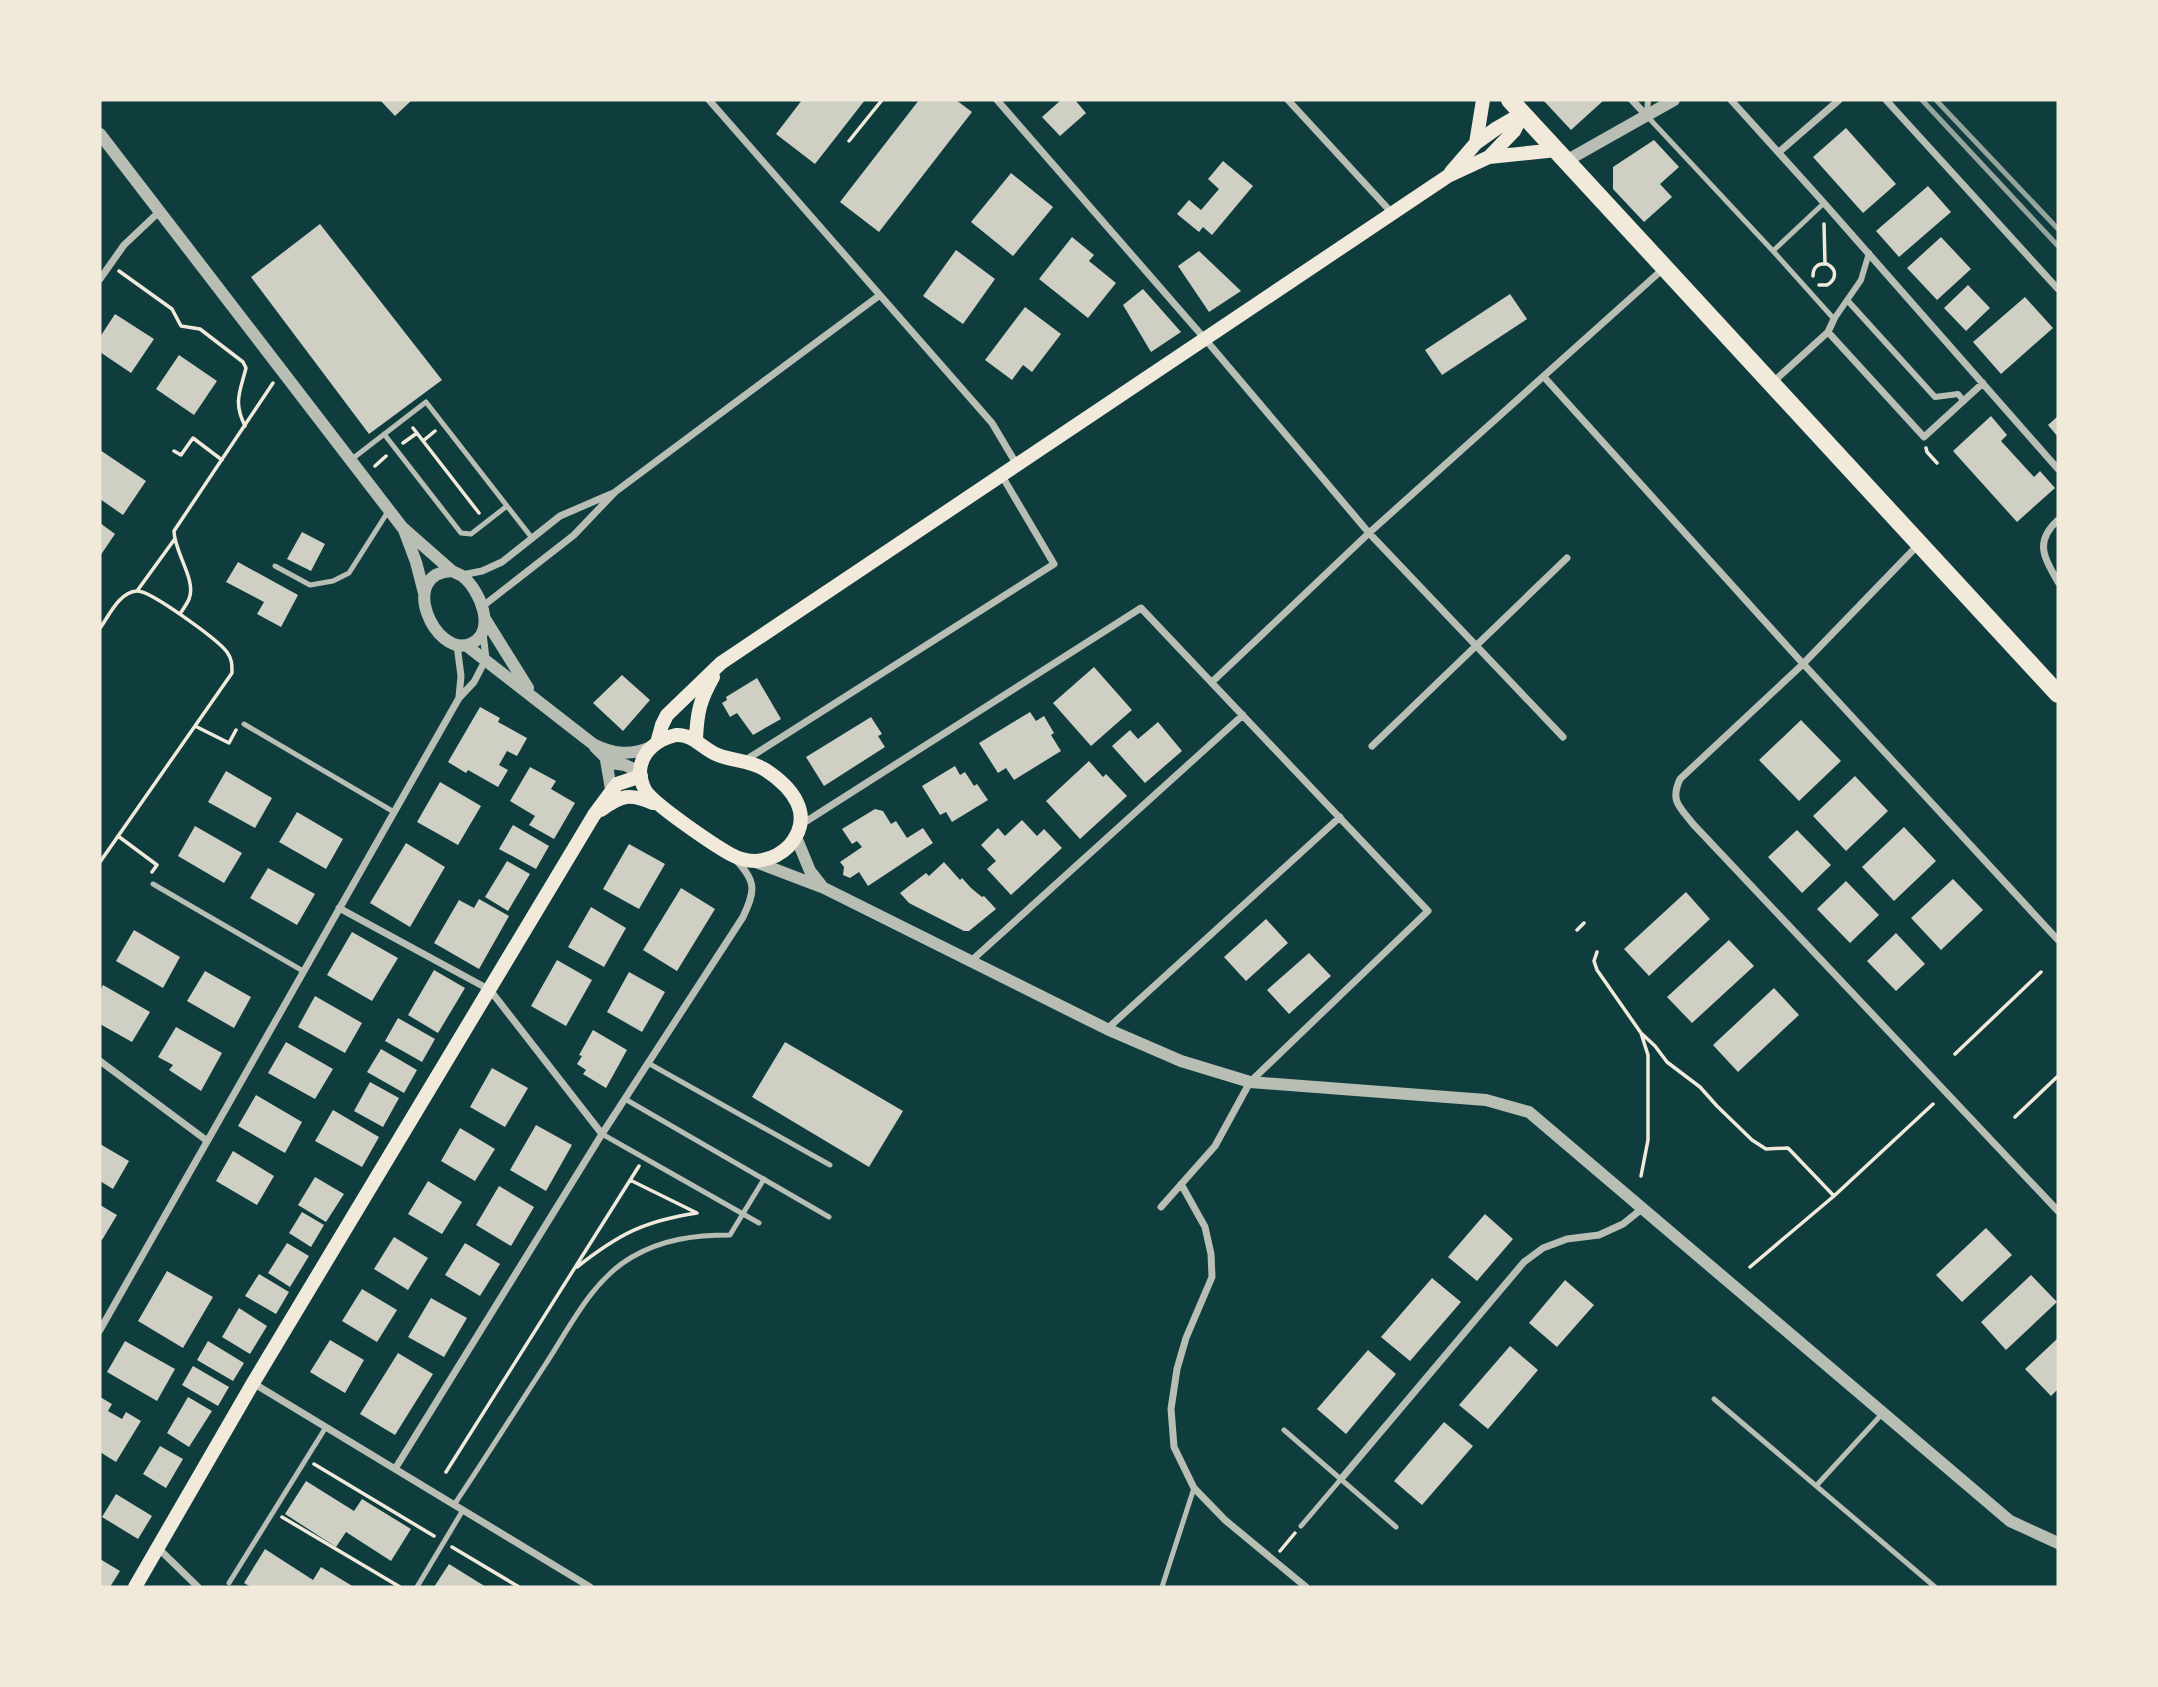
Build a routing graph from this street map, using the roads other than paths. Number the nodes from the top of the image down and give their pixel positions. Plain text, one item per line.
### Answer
1 (709, 100) edge
2 (997, 100) edge
3 (1288, 100) edge
4 (1483, 100) edge
5 (1510, 100) edge
6 (1632, 100) edge
7 (1648, 100) edge
8 (1674, 100) edge
9 (1731, 100) edge
10 (1839, 100) edge
11 (1886, 100) edge
12 (1522, 113) junction
13 (1646, 116) junction
14 (100, 134) edge
15 (1476, 143) junction
16 (1779, 152) junction
17 (1561, 156) junction
18 (1489, 157) junction
19 (1448, 176) junction
20 (1824, 202) junction
21 (160, 211) junction
22 (1392, 213) junction
23 (1773, 251) junction
24 (1869, 253) junction
25 (1665, 268) junction
26 (100, 279) edge
27 (2058, 289) edge
28 (880, 295) junction
29 (1847, 300) junction
30 (1834, 319) junction
31 (1828, 332) junction
32 (1205, 339) junction
33 (1544, 377) junction
34 (1772, 383) junction
35 (1983, 383) junction
36 (1964, 401) junction
37 (384, 434) junction
38 (351, 460) junction
39 (1017, 465) junction
40 (2058, 469) edge
41 (1001, 475) junction
42 (615, 492) junction
43 (507, 506) junction
44 (389, 510) junction
45 (2058, 520) edge
46 (402, 527) junction
47 (1369, 533) junction
48 (532, 538) junction
49 (1919, 543) junction
50 (1567, 558) dead end
51 (275, 566) dead end
52 (457, 573) junction
53 (2058, 582) edge
54 (424, 593) junction
55 (484, 619) junction
56 (462, 645) junction
57 (1476, 646) junction
58 (486, 659) junction
59 (721, 663) junction
60 (1803, 664) junction
61 (1212, 682) junction
62 (2058, 694) edge
63 (534, 697) junction
64 (459, 698) junction
65 (1243, 715) junction
66 (244, 724) road end
67 (1563, 737) dead end
68 (696, 740) junction
69 (593, 744) junction
70 (654, 745) junction
71 (1372, 747) dead end
72 (606, 760) junction
73 (744, 761) junction
74 (640, 774) junction
75 (611, 789) junction
76 (662, 807) junction
77 (394, 812) junction
78 (594, 814) junction
79 (1340, 817) junction
80 (799, 831) junction
81 (732, 856) junction
82 (754, 861) junction
83 (153, 884) road end
84 (824, 887) junction
85 (339, 908) junction
86 (2058, 940) edge
87 (971, 961) junction
88 (303, 971) junction
89 (490, 990) junction
90 (1107, 1029) junction
91 (100, 1062) edge
92 (648, 1063) junction
93 (1250, 1082) junction
94 (625, 1099) junction
95 (602, 1134) junction
96 (206, 1140) junction
97 (831, 1165) dead end
98 (764, 1179) junction
99 (1181, 1184) junction
100 (1161, 1207) dead end
101 (1643, 1208) junction
102 (2058, 1211) edge
103 (743, 1214) junction
104 (829, 1217) dead end
105 (758, 1223) dead end
106 (100, 1330) edge
107 (253, 1383) junction
108 (1714, 1399) dead end
109 (1883, 1413) junction
110 (326, 1427) junction
111 (1284, 1430) dead end
112 (395, 1469) junction
113 (1341, 1479) junction
114 (1816, 1486) junction
115 (1194, 1488) junction
116 (454, 1505) junction
117 (463, 1510) junction
118 (1301, 1526) road end
119 (1396, 1527) dead end
120 (2058, 1543) edge
121 (158, 1548) junction
122 (229, 1583) dead end
123 (135, 1587) edge
124 (198, 1587) edge
125 (417, 1587) edge
126 (590, 1587) edge
127 (1162, 1587) edge
128 (1307, 1587) edge
129 (1936, 1587) edge

1 - 28 street
2 - 32 street
3 - 22 street
4 - 15 main road
5 - 12 main road
6 - 13 street
7 - 13 street
8 - 13 street
9 - 16 street
10 - 16 street
11 - 27 street
12 - 15 main road
12 - 17 main road
12 - 18 main road
13 - 17 street
13 - 23 lane
14 - 21 street
15 - 19 main road
16 - 20 street
17 - 18 main road
17 - 25 main road
18 - 19 main road
19 - 22 main road
20 - 23 lane
20 - 24 street
21 - 26 street
21 - 38 street
22 - 32 main road
23 - 30 lane
24 - 29 street
24 - 35 street
25 - 33 street
25 - 34 main road
28 - 39 street
28 - 42 street
29 - 30 street
29 - 36 street
30 - 31 street
31 - 34 street
31 - 36 street
32 - 39 main road
32 - 47 street
33 - 47 street
33 - 60 street
34 - 49 main road
35 - 36 street
35 - 40 street
37 - 38 lane
37 - 43 lane
37 - 43 lane
38 - 44 street
39 - 41 main road
41 - 59 main road
41 - 73 street
42 - 48 street
42 - 55 street
43 - 48 lane
44 - 46 street
44 - 51 lane
45 - 53 street
46 - 52 street
46 - 54 street
47 - 57 street
47 - 61 street
48 - 52 street
49 - 60 street
49 - 62 main road
50 - 57 street
52 - 54 street
52 - 55 street
54 - 56 street
55 - 56 street
55 - 58 street
55 - 63 street
56 - 58 street
56 - 64 street
57 - 67 street
57 - 71 street
58 - 63 street
58 - 64 street
59 - 68 main road
59 - 70 main road
60 - 86 street
60 - 102 street
61 - 65 street
61 - 80 street
63 - 69 street
64 - 77 street
65 - 79 street
65 - 87 street
66 - 77 lane
68 - 70 main road
68 - 73 main road
69 - 70 street
69 - 72 street
70 - 74 main road
72 - 74 street
72 - 75 street
73 - 80 main road
74 - 75 main road
74 - 76 main road
75 - 78 main road
76 - 78 main road
76 - 81 main road
77 - 85 street
78 - 89 main road
79 - 90 street
79 - 93 street
80 - 82 main road
80 - 84 street
81 - 82 main road
81 - 92 street
82 - 84 street
83 - 88 lane
84 - 87 street
85 - 88 street
85 - 89 street
87 - 90 street
88 - 96 street
89 - 95 street
89 - 107 main road
90 - 93 street
91 - 96 street
92 - 94 street
92 - 97 lane
93 - 99 street
93 - 101 street
94 - 95 street
94 - 98 lane
95 - 103 lane
95 - 112 street
96 - 106 street
98 - 103 lane
98 - 104 lane
99 - 100 street
99 - 115 street
101 - 109 street
101 - 113 street
103 - 105 lane
103 - 116 lane
107 - 110 street
107 - 121 main road
108 - 114 lane
109 - 114 lane
109 - 120 street
110 - 112 street
110 - 122 lane
111 - 113 lane
112 - 116 street
113 - 118 lane
113 - 119 lane
114 - 129 lane
115 - 127 lane
115 - 128 street
116 - 117 street
117 - 125 lane
117 - 126 street
121 - 123 main road
121 - 124 street

